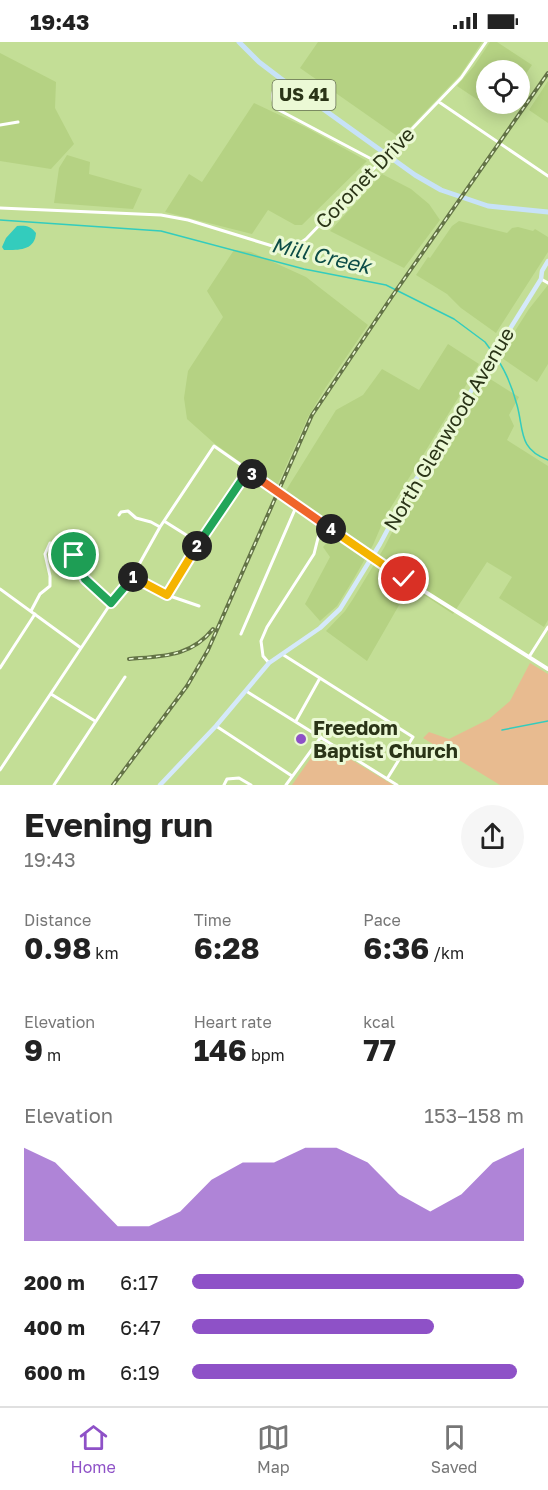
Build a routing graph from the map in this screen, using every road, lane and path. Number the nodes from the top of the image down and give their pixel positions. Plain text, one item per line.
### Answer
1 (239, 42) edge
2 (486, 42) edge
3 (280, 78) junction
4 (439, 102) junction
5 (18, 122) dead end
6 (0, 125) edge
7 (379, 163) junction
8 (548, 176) edge
9 (0, 208) edge
10 (548, 213) edge
11 (548, 261) edge
12 (548, 276) edge
13 (541, 279) junction
14 (548, 284) edge
15 (248, 471) junction
16 (297, 506) junction
17 (119, 515) dead end
18 (164, 521) junction
19 (322, 522) junction
20 (160, 527) junction
21 (199, 543) junction
22 (372, 557) junction
23 (132, 577) junction
24 (1, 592) edge
25 (167, 595) junction
26 (111, 603) junction
27 (199, 606) dead end
28 (31, 611) junction
29 (36, 614) junction
30 (548, 627) edge
31 (241, 634) dead end
32 (81, 648) junction
33 (282, 654) junction
34 (529, 657) junction
35 (269, 663) junction
36 (0, 668) edge
37 (548, 669) edge
38 (125, 677) dead end
39 (320, 678) junction
40 (246, 691) junction
41 (51, 693) junction
42 (95, 721) junction
43 (296, 721) junction
44 (216, 726) junction
45 (321, 737) junction
46 (0, 756) edge
47 (6, 760) junction
48 (0, 770) edge
49 (292, 776) junction
50 (387, 778) junction
51 (54, 785) edge
52 (160, 785) edge
53 (224, 785) edge
54 (251, 785) edge
55 (286, 785) edge
56 (398, 785) edge

1 - 3 highway, US 41
2 - 4 street, Coronet Drive
3 - 7 street
3 - 10 highway, US 41
4 - 7 street, Coronet Drive
4 - 8 street
5 - 6 street
7 - 9 street, Coronet Drive
11 - 13 main road, North Glenwood Avenue
12 - 13 main road
13 - 14 street
13 - 22 main road, North Glenwood Avenue
15 - 16 street
15 - 18 street
15 - 21 street
16 - 19 street
16 - 31 street
17 - 20 street
18 - 20 street
18 - 21 street
19 - 22 street
19 - 35 street
20 - 23 street
21 - 25 street
22 - 33 main road, North Glenwood Avenue
22 - 34 street
23 - 25 street
23 - 26 street
24 - 28 street
25 - 27 street
26 - 28 street
26 - 32 street
28 - 29 street
29 - 32 street
29 - 36 street
30 - 34 street
32 - 41 street
33 - 35 main road, North Glenwood Avenue
33 - 39 street
34 - 37 street
35 - 40 main road, North Glenwood Avenue
38 - 42 street
39 - 43 street
39 - 50 street
40 - 43 street
40 - 44 main road, North Glenwood Avenue
41 - 42 street
41 - 47 street
42 - 51 street
43 - 45 street
44 - 49 street
44 - 52 main road, North Glenwood Avenue
45 - 49 street
45 - 50 street
46 - 47 street
47 - 48 street
49 - 55 street
50 - 56 street
53 - 54 street

